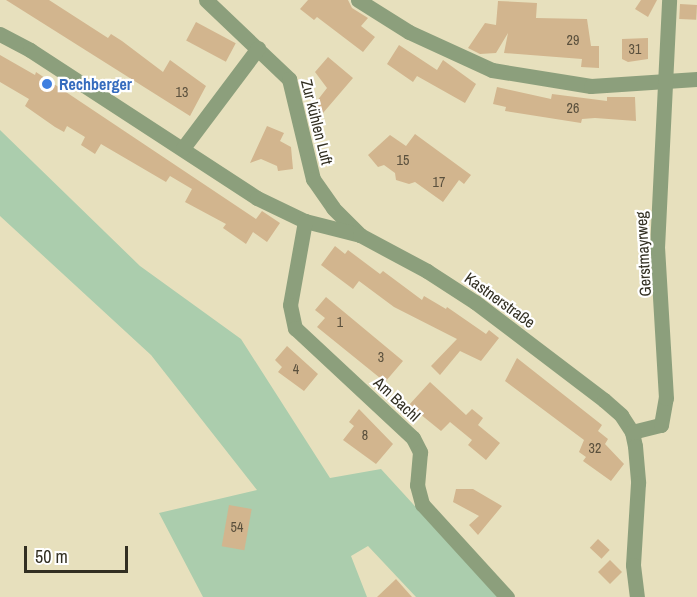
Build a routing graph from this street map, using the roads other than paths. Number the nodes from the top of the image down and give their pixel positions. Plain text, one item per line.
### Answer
1 (206, 0) edge
2 (358, 0) edge
3 (669, 0) edge
4 (0, 34) edge
5 (258, 48) junction
6 (697, 79) edge
7 (666, 83) junction
8 (183, 148) junction
9 (305, 221) junction
10 (360, 235) junction
11 (632, 432) junction
12 (507, 597) edge
13 (637, 597) edge

1 - 5 street, Zur kühlen Luft
2 - 7 street
3 - 7 street
4 - 8 street, Kastnerstraße
5 - 8 street
5 - 10 street, Zur kühlen Luft
6 - 7 street
7 - 11 street, Gerstmayrweg
8 - 9 street, Kastnerstraße
9 - 10 street, Kastnerstraße
9 - 12 street, Am Bachl
10 - 11 street, Kastnerstraße
11 - 13 street

